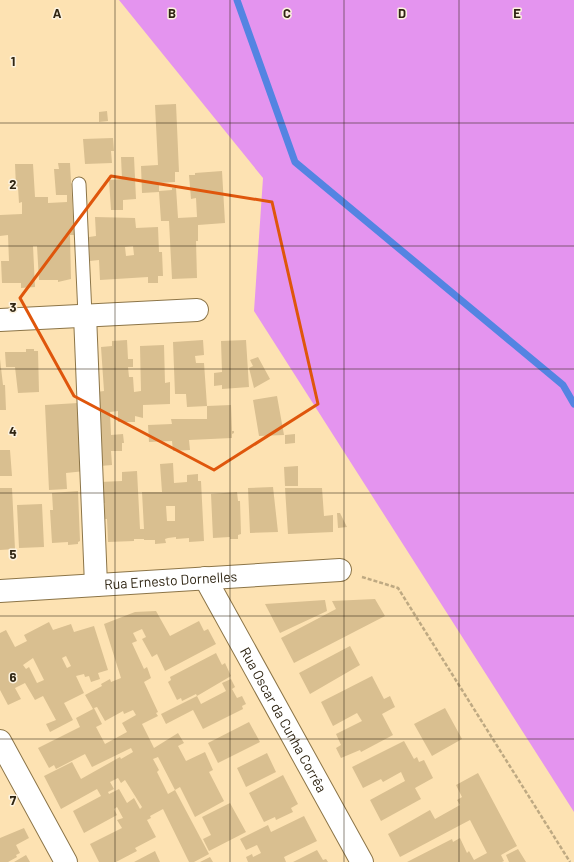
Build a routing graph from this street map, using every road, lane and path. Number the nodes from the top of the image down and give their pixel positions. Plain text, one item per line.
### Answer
1 (79, 184) dead end
2 (197, 310) dead end
3 (85, 316) junction
4 (0, 320) edge
5 (340, 570) joint
6 (205, 578) junction
7 (96, 585) junction
8 (0, 591) edge
9 (0, 741) edge
10 (66, 862) edge
11 (362, 862) edge
12 (570, 862) edge

1 - 3 lane
2 - 3 street
3 - 4 street
3 - 7 street
5 - 6 street, Rua Ernesto Dornelles
5 - 12 path
6 - 7 street, Rua Ernesto Dornelles
6 - 11 street, Rua Oscar da Cunha Corrêa
7 - 8 street, Rua Ernesto Dornelles
9 - 10 street

